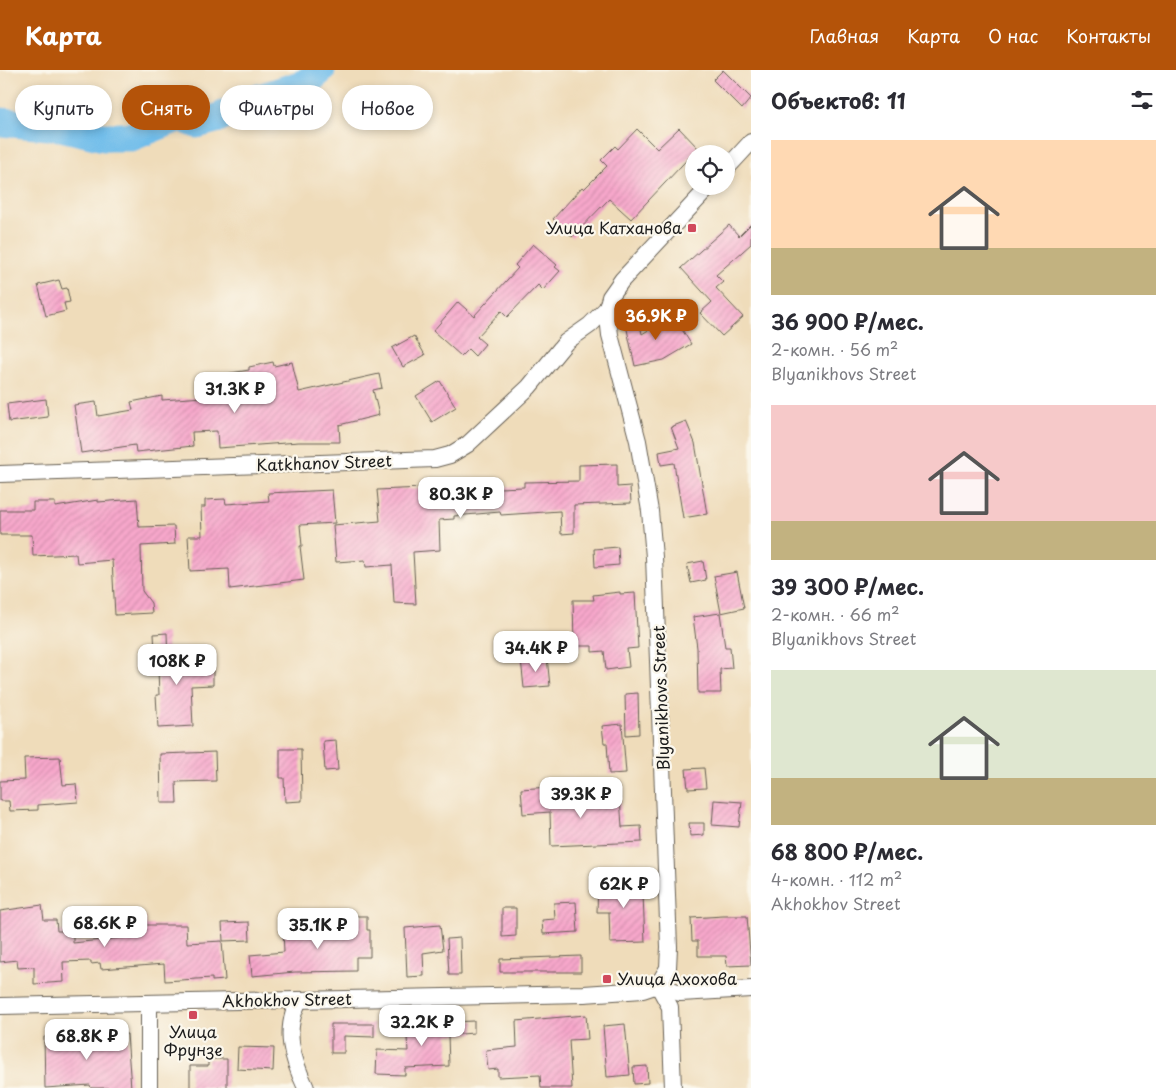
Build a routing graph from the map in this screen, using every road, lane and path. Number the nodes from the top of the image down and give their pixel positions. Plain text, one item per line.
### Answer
1 (751, 142) edge
2 (735, 159) edge
3 (702, 195) edge
4 (607, 308) junction
5 (0, 474) edge
6 (658, 985) junction
7 (751, 989) edge
8 (299, 1000) junction
9 (149, 1004) junction
10 (0, 1006) edge
11 (149, 1088) edge
12 (306, 1088) edge
13 (673, 1088) edge

1 - 2 street
3 - 4 street, Katkhanov Street
4 - 5 street, Katkhanov Street
4 - 6 street, Blyanikhovs Street
6 - 7 street
6 - 8 street, Akhokhov Street
6 - 13 street
8 - 9 street, Akhokhov Street
8 - 12 street
9 - 10 street, Akhokhov Street
9 - 11 street

